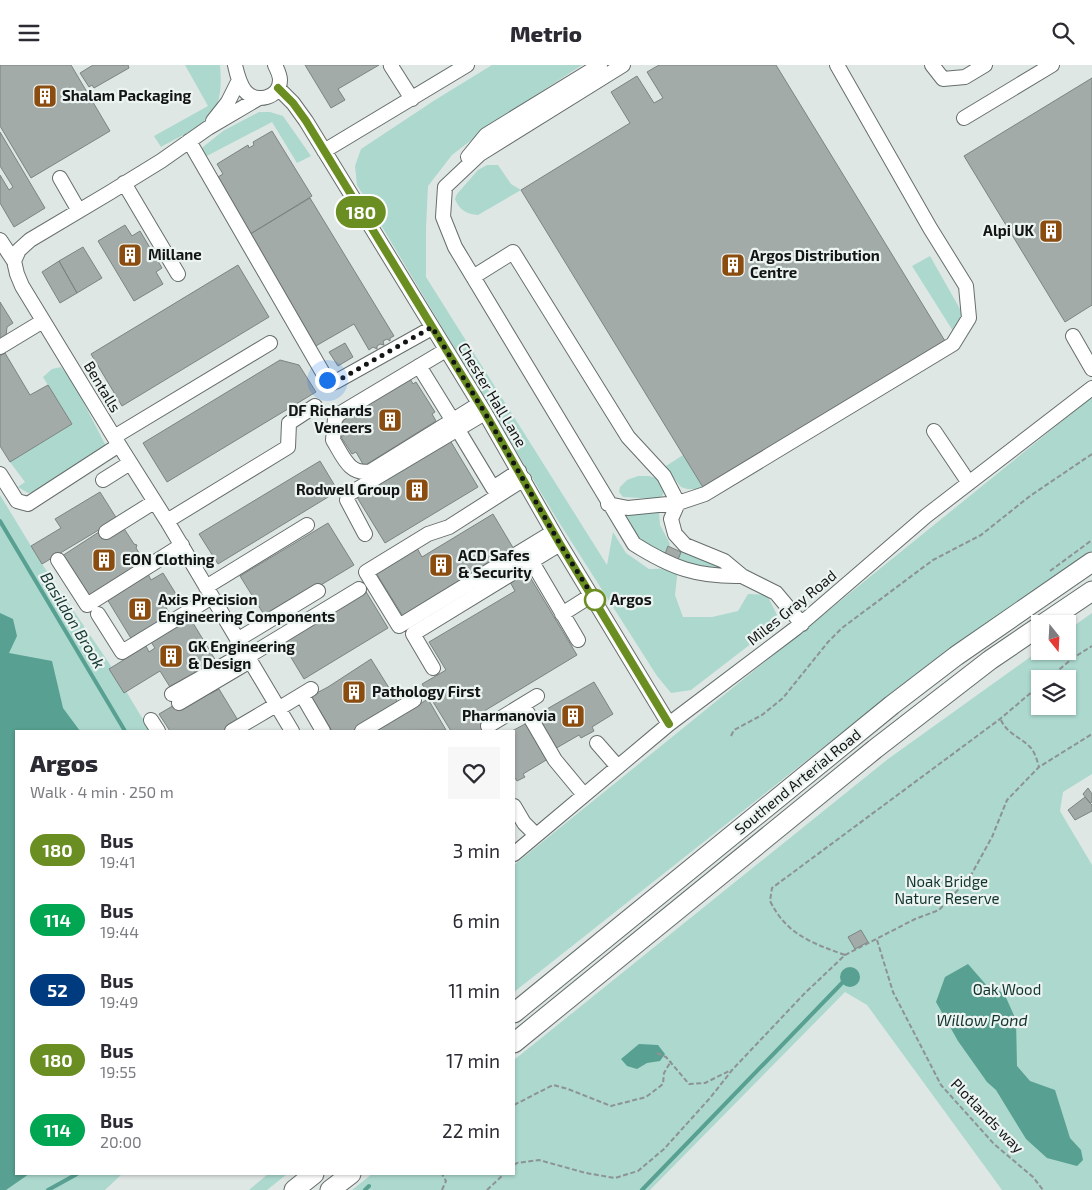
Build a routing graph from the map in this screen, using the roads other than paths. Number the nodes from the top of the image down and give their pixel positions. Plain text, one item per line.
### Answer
1 (235, 65) edge
2 (275, 65) edge
3 (392, 65) edge
4 (600, 65) edge
5 (623, 65) edge
6 (837, 65) edge
7 (932, 65) edge
8 (985, 65) edge
9 (1052, 65) edge
10 (459, 67) edge
11 (239, 80) junction
12 (278, 88) junction
13 (259, 98) junction
14 (412, 99) junction
15 (964, 118) dead end
16 (208, 128) junction
17 (189, 141) junction
18 (324, 151) junction
19 (60, 178) dead end
20 (124, 183) junction
21 (444, 187) junction
22 (79, 211) junction
23 (1, 243) edge
24 (14, 261) junction
25 (178, 274) dead end
26 (473, 277) junction
27 (43, 321) junction
28 (432, 327) junction
29 (1073, 336) dead end
30 (270, 343) dead end
31 (0, 347) edge
32 (446, 350) junction
33 (419, 366) junction
34 (1092, 369) edge
35 (1092, 388) edge
36 (315, 406) dead end
37 (482, 409) junction
38 (455, 425) junction
39 (934, 431) dead end
40 (116, 441) junction
41 (130, 463) junction
42 (0, 474) edge
43 (521, 475) junction
44 (103, 480) dead end
45 (969, 483) junction
46 (154, 502) junction
47 (608, 503) junction
48 (678, 503) junction
49 (167, 521) junction
50 (307, 525) dead end
51 (106, 532) dead end
52 (365, 534) dead end
53 (557, 538) junction
54 (184, 549) junction
55 (58, 560) dead end
56 (532, 562) junction
57 (1092, 562) edge
58 (152, 575) dead end
59 (742, 576) junction
60 (359, 589) dead end
61 (318, 591) dead end
62 (1092, 591) edge
63 (209, 592) junction
64 (592, 595) junction
65 (562, 613) junction
66 (98, 614) dead end
67 (1056, 615) edge
68 (802, 624) junction
69 (1031, 632) edge
70 (237, 639) junction
71 (578, 640) dead end
72 (247, 657) junction
73 (433, 668) dead end
74 (537, 696) dead end
75 (175, 699) dead end
76 (414, 700) dead end
77 (523, 705) junction
78 (277, 707) junction
79 (669, 724) junction
80 (488, 725) dead end
81 (234, 730) edge
82 (291, 730) edge
83 (323, 730) edge
84 (364, 730) edge
85 (597, 743) dead end
86 (618, 767) junction
87 (584, 795) junction
88 (515, 808) edge
89 (536, 835) junction
90 (515, 853) edge
91 (515, 1012) edge
92 (515, 1042) edge
93 (313, 1175) edge
94 (349, 1175) edge
95 (294, 1190) edge
96 (330, 1190) edge

1 - 11 street
2 - 12 street
3 - 14 street
4 - 21 street
5 - 21 street
6 - 48 street
7 - 8 street
9 - 15 street
10 - 14 street
11 - 13 street
11 - 16 street
12 - 13 street
12 - 18 street, Chester Hall Lane
13 - 16 street
14 - 18 street
16 - 17 street
17 - 20 street
17 - 28 street
18 - 28 street, Chester Hall Lane
19 - 22 street
20 - 22 street
20 - 25 street
21 - 26 street
22 - 24 street
23 - 24 street, Bentalls
24 - 27 street, Bentalls
26 - 47 street
26 - 48 street
27 - 31 street
27 - 40 street, Bentalls
28 - 32 street, Chester Hall Lane
29 - 34 street
30 - 40 street
32 - 33 street
32 - 37 street, Chester Hall Lane
33 - 38 street
33 - 38 street
35 - 45 street, Miles Gray Road
36 - 49 street
37 - 38 street
37 - 43 street, Chester Hall Lane
38 - 43 street
38 - 52 street
39 - 45 street
40 - 41 street, Bentalls
40 - 42 street
41 - 44 street
41 - 46 street, Bentalls
43 - 53 street, Chester Hall Lane
43 - 53 street
45 - 68 street, Miles Gray Road
46 - 49 street, Bentalls
46 - 51 street
47 - 48 street
47 - 59 street
48 - 59 street
49 - 54 street, Bentalls
50 - 63 street
53 - 56 street
53 - 64 street, Chester Hall Lane
54 - 55 street
54 - 58 street
54 - 63 street, Bentalls
56 - 65 street
56 - 73 street
57 - 91 highway, Southend Arterial Road
59 - 68 street
60 - 72 street
61 - 70 street
62 - 67 highway, Southend Arterial Road
63 - 66 street
63 - 70 street, Bentalls
64 - 65 street
64 - 79 street, Chester Hall Lane
65 - 71 street
68 - 79 street, Miles Gray Road
69 - 92 highway, Southend Arterial Road
70 - 72 street, Bentalls
72 - 75 street
72 - 78 street, Bentalls
74 - 77 street
76 - 84 street
77 - 80 street
77 - 87 street
78 - 81 street
78 - 82 street, Bentalls
78 - 83 street
79 - 86 street, Miles Gray Road
85 - 86 street
86 - 87 street, Miles Gray Road
87 - 89 street, Miles Gray Road
88 - 89 street
89 - 90 street, Miles Gray Road
93 - 95 highway
94 - 96 highway

